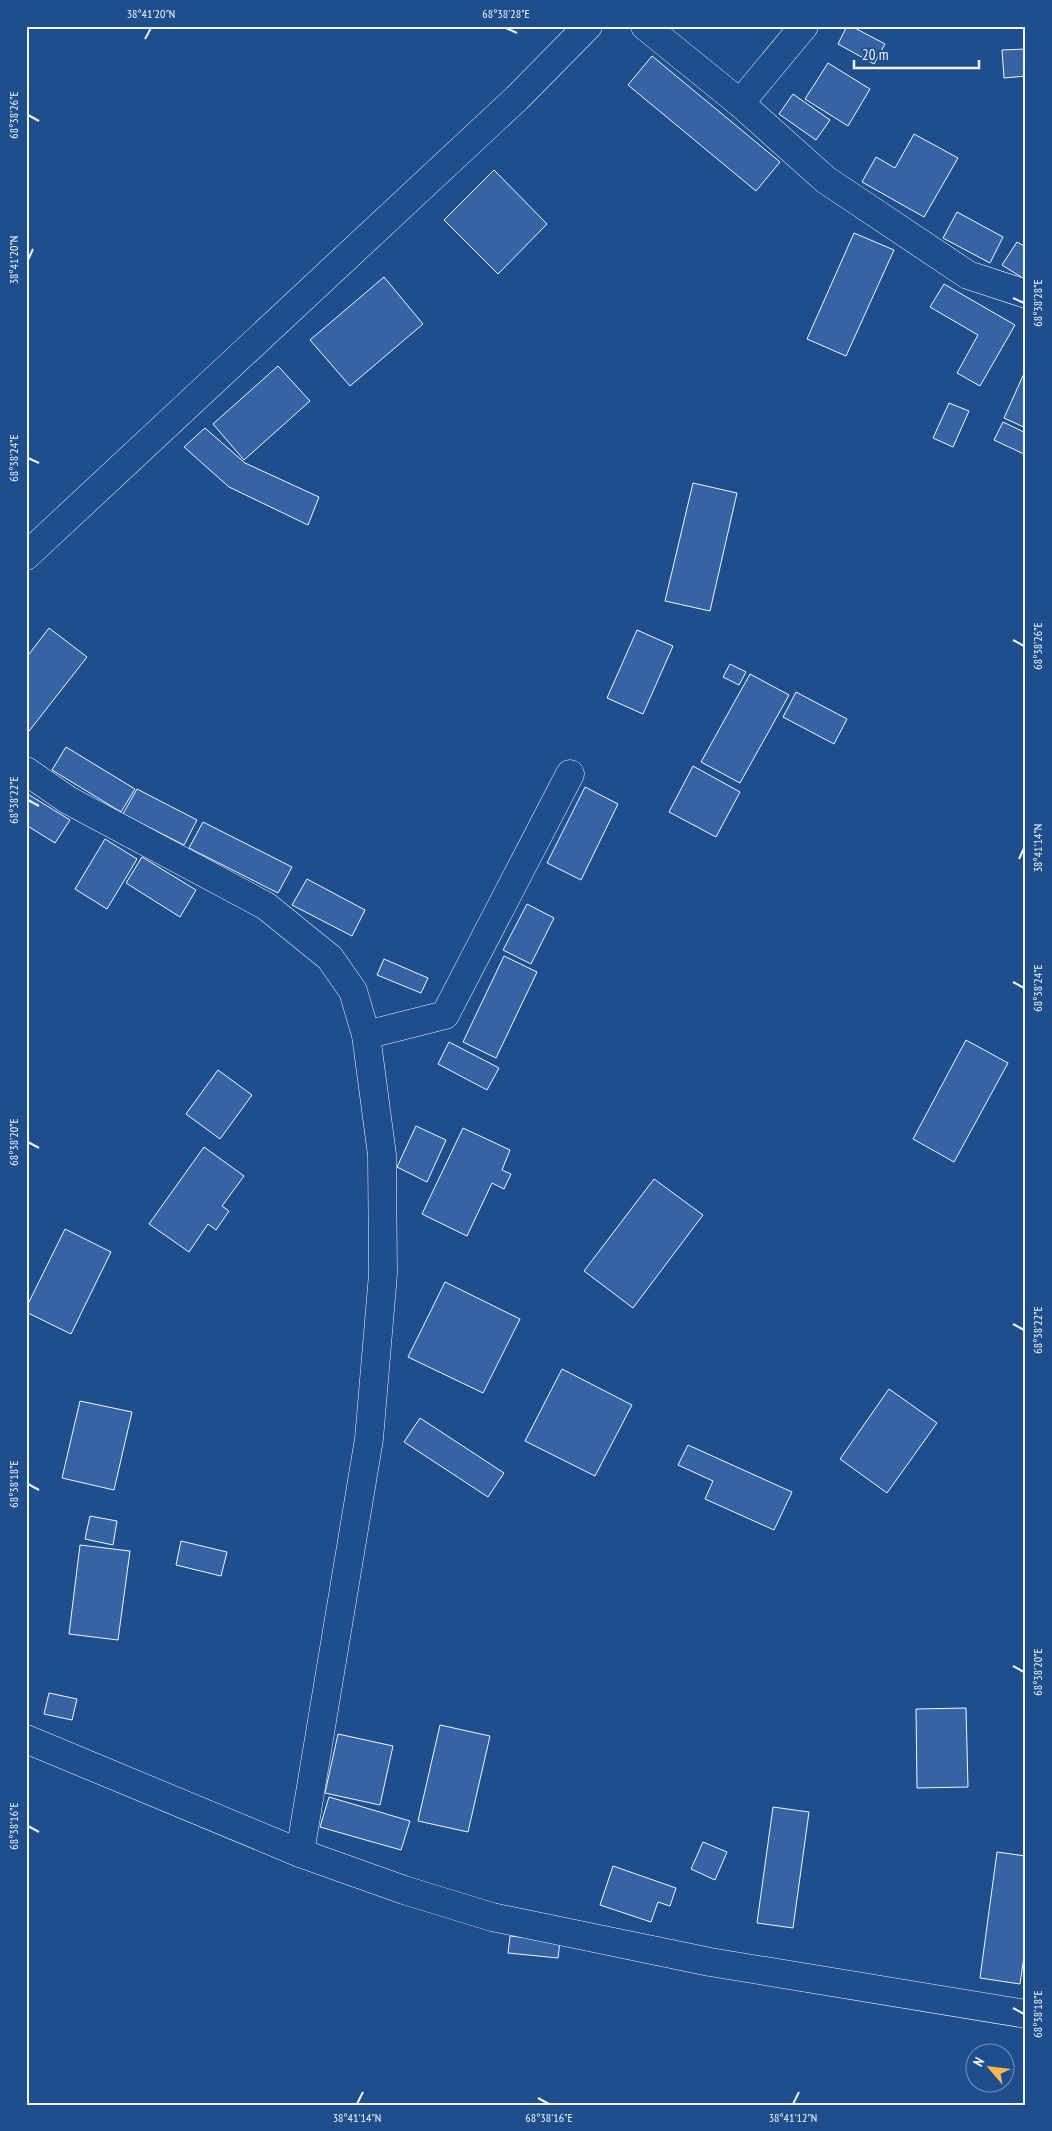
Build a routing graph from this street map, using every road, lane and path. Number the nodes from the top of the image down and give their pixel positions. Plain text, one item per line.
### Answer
1 (588, 26) edge
2 (645, 26) edge
3 (804, 26) edge
4 (740, 103) junction
5 (1026, 294) edge
6 (26, 556) edge
7 (26, 771) edge
8 (570, 774) dead end
9 (366, 1035) junction
10 (26, 1739) edge
11 (300, 1853) junction
12 (1026, 2014) edge

1 - 6 street
2 - 4 street
3 - 4 street
4 - 5 street
7 - 9 street
8 - 9 street
9 - 11 street
10 - 11 street
11 - 12 street

